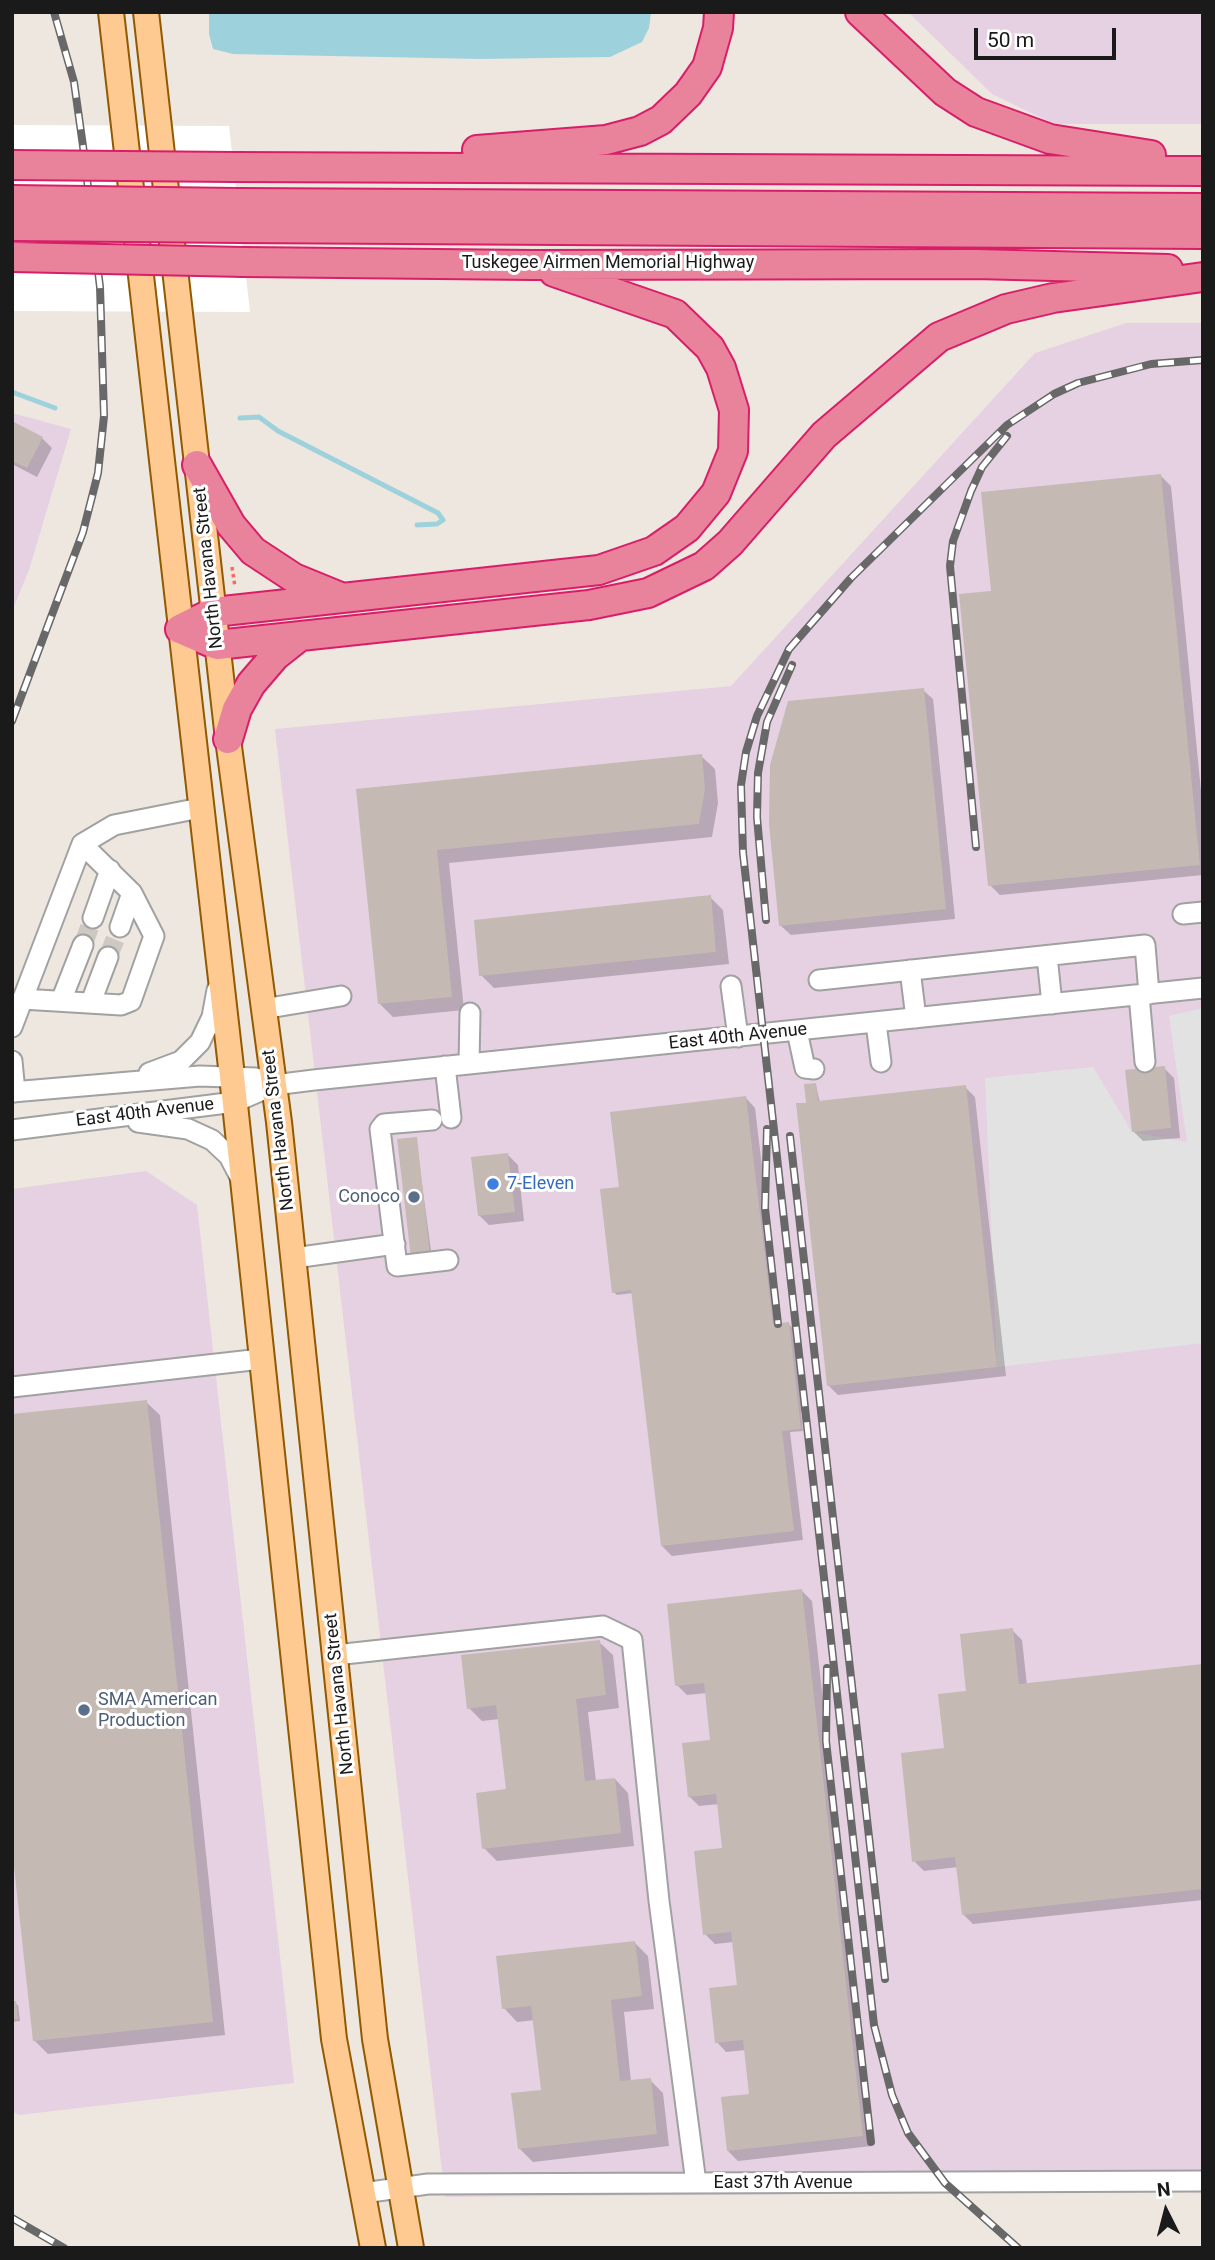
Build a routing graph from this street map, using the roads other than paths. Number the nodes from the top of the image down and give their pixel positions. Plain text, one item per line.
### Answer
1 (111, 12) edge
2 (146, 12) edge
3 (719, 12) edge
4 (860, 12) edge
5 (1203, 160) edge
6 (12, 165) edge
7 (234, 167) junction
8 (1203, 171) edge
9 (12, 200) edge
10 (1203, 208) edge
11 (239, 215) junction
12 (12, 226) edge
13 (1203, 234) edge
14 (12, 257) edge
15 (533, 265) junction
16 (1203, 270) edge
17 (1203, 277) edge
18 (197, 465) junction
19 (344, 598) junction
20 (214, 612) junction
21 (180, 629) junction
22 (299, 637) junction
23 (217, 645) junction
24 (228, 739) junction
25 (200, 808) junction
26 (82, 844) junction
27 (110, 870) junction
28 (132, 893) junction
29 (93, 918) tunnel mouth
30 (120, 928) tunnel mouth
31 (83, 945) tunnel mouth
32 (1047, 956) junction
33 (108, 957) tunnel mouth
34 (220, 964) junction
35 (910, 970) junction
36 (819, 980) dead end
37 (731, 986) dead end
38 (1203, 988) edge
39 (1144, 994) junction
40 (341, 996) dead end
41 (22, 999) junction
42 (61, 1001) junction
43 (91, 1002) junction
44 (1052, 1004) junction
45 (263, 1009) junction
46 (470, 1013) dead end
47 (916, 1018) junction
48 (876, 1023) junction
49 (12, 1027) edge
50 (797, 1031) junction
51 (738, 1037) junction
52 (12, 1061) edge
53 (881, 1062) dead end
54 (1145, 1062) dead end
55 (469, 1063) junction
56 (445, 1066) junction
57 (814, 1069) dead end
58 (232, 1076) junction
59 (118, 1081) junction
60 (274, 1085) junction
61 (14, 1092) edge
62 (235, 1102) junction
63 (106, 1118) junction
64 (12, 1130) edge
65 (244, 1186) junction
66 (395, 1244) junction
67 (294, 1258) junction
68 (448, 1260) dead end
69 (261, 1359) junction
70 (12, 1387) edge
71 (335, 1655) junction
72 (1203, 2181) edge
73 (696, 2183) junction
74 (400, 2186) junction
75 (363, 2193) junction
76 (373, 2248) edge
77 (411, 2248) edge

1 - 21 main road, North Havana Street
2 - 18 main road, North Havana Street
3 - 7 highway
4 - 5 highway
6 - 7 highway, bridge
7 - 8 highway
9 - 11 highway, bridge
10 - 11 highway
11 - 12 highway, bridge
11 - 13 highway
14 - 15 highway, Tuskegee Airmen Memorial Highway, bridge
15 - 16 highway, Tuskegee Airmen Memorial Highway
15 - 19 highway
17 - 22 highway
18 - 19 highway
18 - 20 main road, North Havana Street
19 - 20 highway
20 - 21 highway
20 - 23 main road, North Havana Street
21 - 23 highway
21 - 25 main road, North Havana Street
22 - 23 highway
22 - 24 highway
23 - 24 main road, North Havana Street
24 - 45 main road, North Havana Street
25 - 26 street
25 - 34 main road, North Havana Street
26 - 27 street
26 - 41 street
27 - 28 street
27 - 29 street
28 - 30 street
28 - 43 street
31 - 42 street
32 - 35 street
32 - 39 street
32 - 44 street
33 - 43 street
34 - 58 main road, North Havana Street
34 - 59 street
35 - 36 street
35 - 47 street
37 - 51 street
38 - 39 street, East 40th Avenue
39 - 44 street, East 40th Avenue
39 - 54 street
40 - 45 street
41 - 42 street
41 - 49 street
42 - 43 street
44 - 47 street, East 40th Avenue
45 - 60 main road, North Havana Street
46 - 55 street
47 - 48 street, East 40th Avenue
48 - 50 street, East 40th Avenue
48 - 53 street
50 - 51 street, East 40th Avenue
50 - 57 street
51 - 55 street, East 40th Avenue
52 - 61 street
55 - 56 street, East 40th Avenue
56 - 60 street, East 40th Avenue
56 - 66 street
58 - 59 street, East 40th Avenue
58 - 60 street, East 40th Avenue
58 - 62 main road, North Havana Street
59 - 61 street, East 40th Avenue
60 - 62 street, East 40th Avenue
60 - 67 main road, North Havana Street
62 - 63 street, East 40th Avenue
62 - 65 main road, North Havana Street
63 - 64 street, East 40th Avenue
63 - 65 street
65 - 69 main road, North Havana Street
66 - 67 street
66 - 68 street
67 - 71 main road, North Havana Street
69 - 70 street
69 - 75 main road, North Havana Street
71 - 73 street
71 - 74 main road, North Havana Street
72 - 73 street, East 37th Avenue
73 - 74 street, East 37th Avenue
74 - 75 street, East 37th Avenue
74 - 77 main road, North Havana Street
75 - 76 main road, North Havana Street

